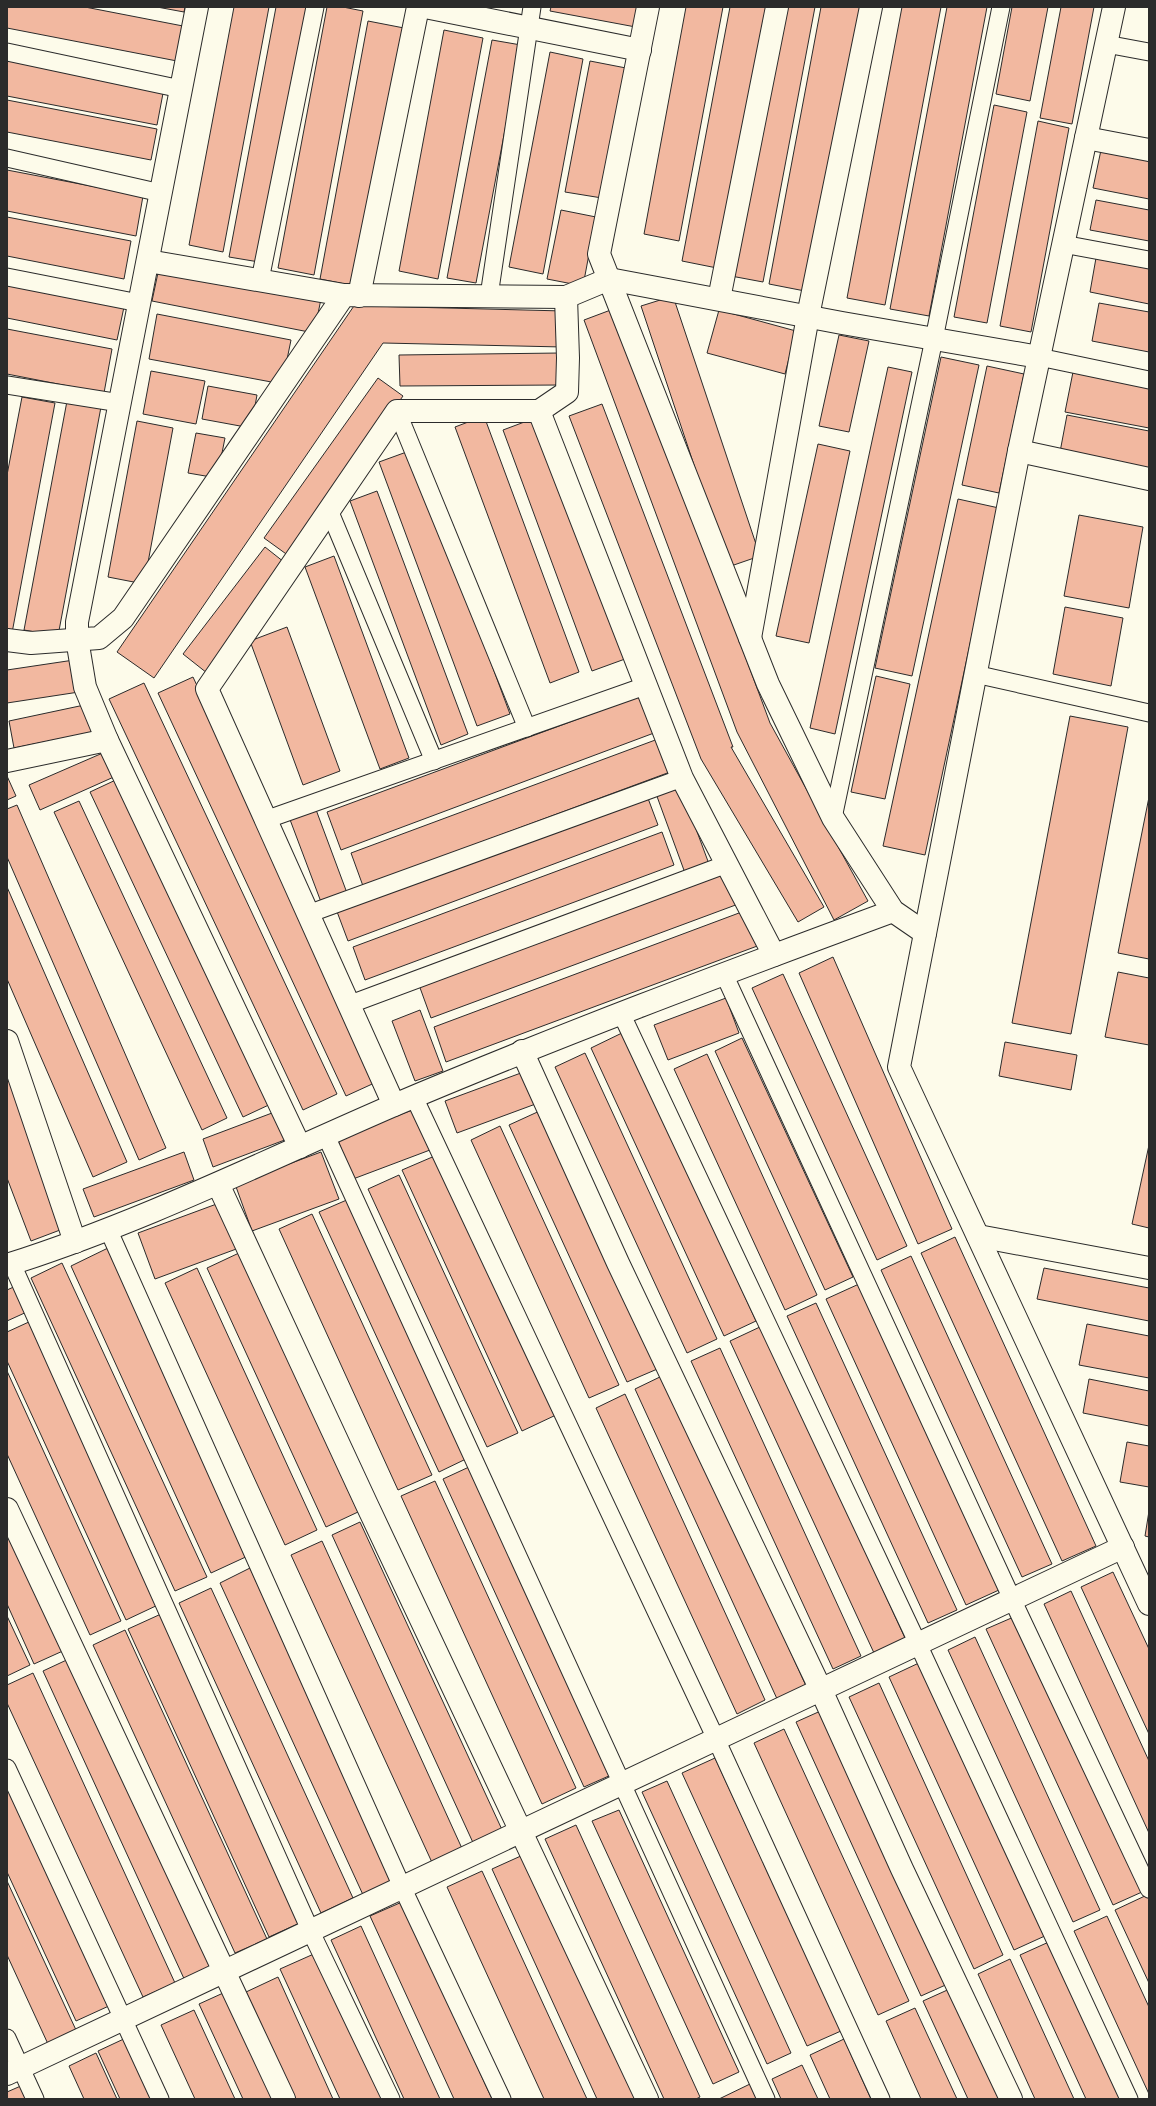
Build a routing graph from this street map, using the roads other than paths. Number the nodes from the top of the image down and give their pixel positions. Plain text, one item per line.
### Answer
1 (197, 7) edge
2 (316, 7) edge
3 (418, 7) edge
4 (425, 7) edge
5 (648, 7) edge
6 (777, 7) edge
7 (871, 7) edge
8 (1000, 7) edge
9 (1114, 7) edge
10 (530, 17) edge
11 (1106, 44) junction
12 (640, 50) junction
13 (7, 52) edge
14 (1149, 52) edge
15 (181, 90) junction
16 (1086, 138) junction
17 (1149, 150) edge
18 (7, 158) edge
19 (161, 193) junction
20 (1063, 244) junction
21 (1149, 260) edge
22 (148, 261) junction
23 (7, 277) edge
24 (610, 279) junction
25 (260, 280) junction
26 (351, 295) junction
27 (489, 296) junction
28 (566, 297) junction
29 (718, 299) junction
30 (139, 303) junction
31 (808, 316) junction
32 (934, 339) junction
33 (1039, 356) junction
34 (1149, 380) edge
35 (7, 385) edge
36 (120, 403) junction
37 (397, 411) junction
38 (539, 412) junction
39 (1019, 451) junction
40 (1149, 479) edge
41 (329, 510) junction
42 (77, 639) junction
43 (750, 639) junction
44 (7, 640) edge
45 (975, 674) junction
46 (645, 686) junction
47 (1149, 713) edge
48 (527, 728) junction
49 (106, 740) junction
50 (434, 760) junction
51 (7, 761) edge
52 (682, 778) junction
53 (833, 818) junction
54 (265, 820) junction
55 (727, 864) junction
56 (892, 911) junction
57 (308, 914) junction
58 (925, 933) junction
59 (774, 955) junction
60 (724, 974) junction
61 (348, 1004) junction
62 (621, 1013) junction
63 (7, 1041) edge
64 (522, 1051) junction
65 (414, 1097) junction
66 (394, 1105) junction
67 (326, 1136) junction
68 (300, 1147) junction
69 (218, 1184) junction
70 (108, 1229) junction
71 (978, 1236) junction
72 (75, 1242) junction
73 (10, 1264) edge
74 (1149, 1268) edge
75 (7, 1509) edge
76 (1123, 1547) junction
77 (1012, 1599) junction
78 (1148, 1602) edge
79 (918, 1644) junction
80 (821, 1690) junction
81 (716, 1739) junction
82 (7, 1768) edge
83 (621, 1784) junction
84 (520, 1832) junction
85 (403, 1889) junction
86 (1149, 1889) edge
87 (310, 1932) junction
88 (226, 1972) junction
89 (123, 2020) junction
90 (7, 2038) edge
91 (14, 2071) edge
92 (35, 2099) edge
93 (160, 2099) edge
94 (284, 2099) edge
95 (391, 2099) edge
96 (502, 2099) edge
97 (647, 2099) edge
98 (766, 2099) edge
99 (881, 2099) edge
100 (1011, 2099) edge
101 (1129, 2099) edge

1 - 15 street
2 - 25 lane
3 - 26 street
4 - 10 street
5 - 12 street
6 - 29 street
7 - 31 street
8 - 32 lane
9 - 11 street
10 - 12 street
10 - 27 lane
11 - 14 lane
11 - 16 street
12 - 24 street
13 - 15 lane
15 - 19 street
16 - 17 street
16 - 20 street
18 - 19 lane
19 - 22 street
20 - 21 lane
20 - 33 street
22 - 25 street
22 - 30 street
23 - 30 lane
24 - 28 street
24 - 29 street
24 - 43 street
25 - 26 street
26 - 27 street
26 - 42 street
27 - 28 street
28 - 38 street
29 - 31 street
30 - 36 street
31 - 32 street
31 - 43 street
32 - 33 street
32 - 53 lane
33 - 34 lane
33 - 39 street
35 - 36 lane
36 - 42 street
37 - 38 street
37 - 41 street
37 - 48 lane
38 - 46 street
39 - 40 street
39 - 45 street
41 - 50 lane
41 - 54 street
42 - 44 street
42 - 49 street
43 - 53 street
45 - 47 lane
45 - 58 street
46 - 48 lane
46 - 52 street
48 - 50 lane
49 - 51 street
49 - 68 street
50 - 54 lane
52 - 55 street
52 - 57 lane
53 - 56 street
54 - 57 street
55 - 59 street
55 - 61 lane
56 - 58 street
56 - 59 street
57 - 61 street
58 - 71 street
59 - 60 street
60 - 62 street
60 - 77 lane
61 - 66 street
62 - 64 street
62 - 79 lane
63 - 72 street
64 - 65 street
64 - 80 street
65 - 66 street
65 - 81 lane
66 - 67 street
67 - 68 street
67 - 83 lane
68 - 69 street
69 - 70 street
69 - 84 street
70 - 72 street
70 - 85 lane
71 - 74 street
71 - 76 street
72 - 73 street
73 - 87 lane
75 - 88 street
76 - 77 street
76 - 78 street
77 - 79 street
77 - 86 lane
79 - 80 street
79 - 101 lane
80 - 81 street
80 - 100 street
81 - 83 street
81 - 99 lane
82 - 89 lane
83 - 84 street
83 - 98 lane
84 - 85 street
84 - 97 street
85 - 87 street
85 - 96 lane
87 - 88 street
87 - 95 lane
88 - 89 street
88 - 94 street
89 - 91 street
89 - 93 lane
90 - 91 lane
91 - 92 lane

